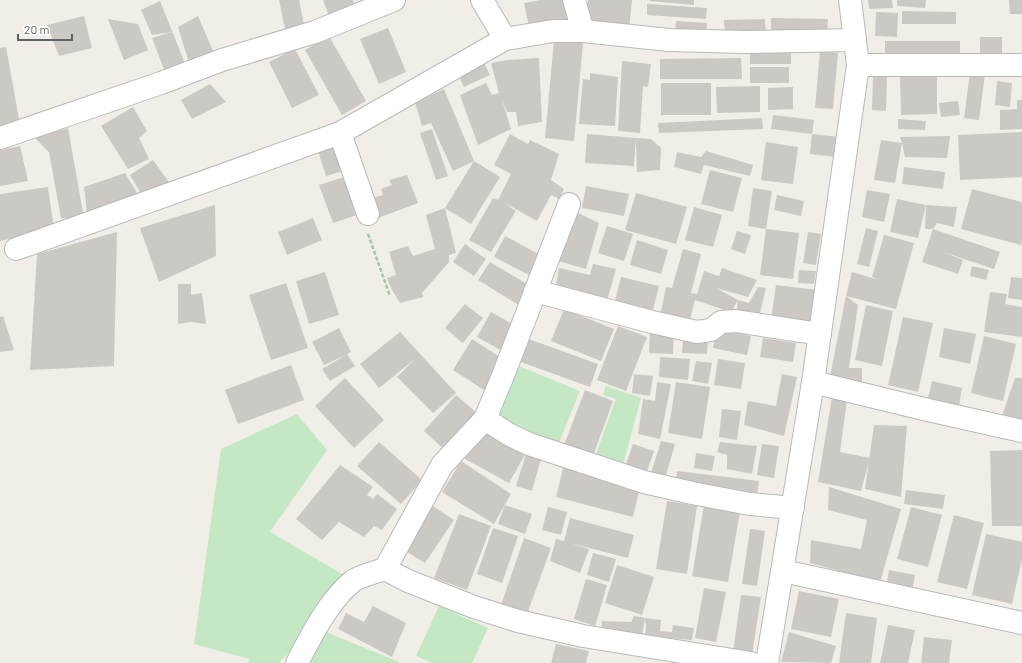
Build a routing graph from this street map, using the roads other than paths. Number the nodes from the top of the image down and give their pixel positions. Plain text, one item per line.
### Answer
1 (394, 0) edge
2 (482, 0) edge
3 (574, 0) edge
4 (850, 0) edge
5 (583, 31) junction
6 (505, 39) junction
7 (855, 40) junction
8 (858, 65) junction
9 (1022, 65) edge
10 (340, 133) junction
11 (0, 138) edge
12 (569, 204) dead end
13 (368, 214) road end
14 (16, 249) dead end
15 (535, 291) junction
16 (820, 334) junction
17 (813, 382) junction
18 (485, 419) junction
19 (1022, 431) edge
20 (793, 508) junction
21 (385, 569) junction
22 (783, 571) junction
23 (1022, 623) edge
24 (297, 663) edge
25 (751, 663) edge
26 (767, 663) edge

1 - 11 street
2 - 6 street
3 - 5 street
4 - 7 street
5 - 6 street
5 - 7 street
6 - 10 street
7 - 8 street
8 - 9 street
8 - 16 street
10 - 13 street
10 - 14 street
12 - 15 street
15 - 16 street
15 - 18 street
16 - 17 street
17 - 19 street
17 - 20 street
18 - 20 street
18 - 21 street
20 - 22 street
21 - 24 street
21 - 25 street
22 - 23 street
22 - 26 street

